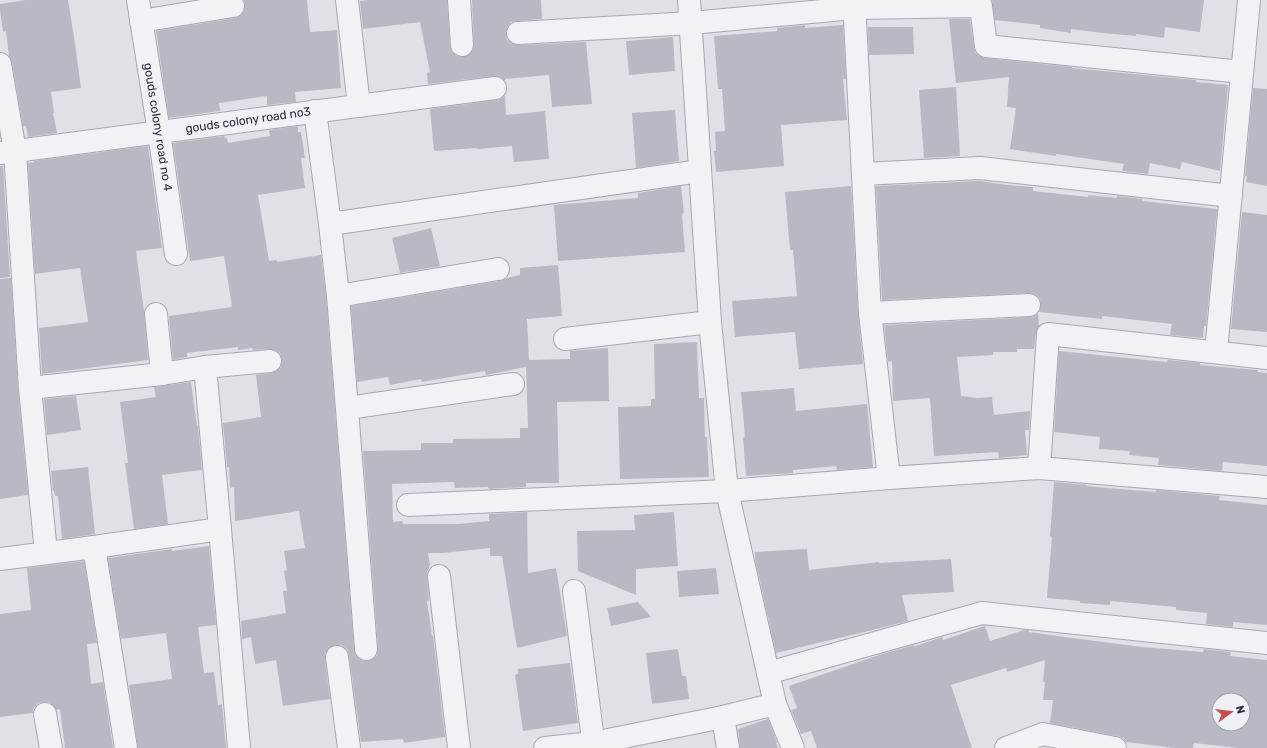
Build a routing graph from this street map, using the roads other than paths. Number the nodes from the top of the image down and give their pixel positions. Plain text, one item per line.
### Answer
1 (347, 0) edge
2 (459, 0) edge
3 (689, 0) edge
4 (1249, 0) edge
5 (981, 3) edge
6 (855, 4) edge
7 (233, 6) dead end
8 (139, 10) edge
9 (691, 23) junction
10 (518, 33) dead end
11 (462, 45) dead end
12 (0, 64) edge
13 (1242, 72) junction
14 (495, 88) dead end
15 (359, 106) junction
16 (315, 112) junction
17 (159, 132) junction
18 (8, 152) edge
19 (700, 171) junction
20 (863, 174) junction
21 (1231, 196) junction
22 (330, 224) junction
23 (176, 254) dead end
24 (498, 269) dead end
25 (338, 296) junction
26 (1029, 305) dead end
27 (870, 313) junction
28 (156, 314) dead end
29 (710, 322) junction
30 (565, 339) dead end
31 (1216, 352) junction
32 (1267, 358) edge
33 (270, 361) dead end
34 (205, 367) junction
35 (162, 374) junction
36 (513, 384) dead end
37 (30, 388) junction
38 (348, 408) junction
39 (1039, 468) junction
40 (889, 478) junction
41 (1267, 487) edge
42 (727, 491) junction
43 (408, 505) dead end
44 (220, 529) junction
45 (94, 547) junction
46 (46, 553) junction
47 (0, 559) edge
48 (439, 576) dead end
49 (574, 591) dead end
50 (1267, 643) edge
51 (366, 649) dead end
52 (337, 658) dead end
53 (768, 673) junction
54 (775, 704) junction
55 (44, 714) dead end
56 (724, 717) junction
57 (593, 746) edge
58 (50, 748) edge
59 (126, 748) edge
60 (239, 748) edge
61 (349, 748) edge
62 (459, 748) edge
63 (545, 748) edge
64 (728, 748) edge
65 (793, 748) edge
66 (1006, 748) edge
67 (1115, 748) edge

1 - 15 street
2 - 11 street
3 - 9 street
4 - 13 street
5 - 6 street
5 - 13 street
6 - 9 street
6 - 20 street
7 - 8 street
8 - 17 street, gouds colony road no 4
9 - 10 street
9 - 19 street
12 - 18 street
13 - 21 street
14 - 15 street, gouds colony road no3
15 - 16 street, gouds colony road no3
16 - 17 street, gouds colony road no3
16 - 22 street
17 - 18 street, gouds colony road no3
17 - 23 street, gouds colony road no 4
18 - 37 street
19 - 22 street
19 - 29 street
20 - 21 street
20 - 27 street
21 - 31 street
22 - 25 street
24 - 25 street
25 - 38 street
26 - 27 street
27 - 40 street
28 - 35 street
29 - 30 street
29 - 42 street
31 - 32 street
31 - 39 street
33 - 34 street
34 - 35 street
34 - 44 street
35 - 37 street
36 - 38 street
37 - 46 street
38 - 51 street
39 - 40 street
39 - 41 street
40 - 42 street
42 - 43 street
42 - 53 street
44 - 45 street
44 - 60 street
45 - 46 street
45 - 59 street
46 - 47 street
48 - 62 street
49 - 57 street
50 - 53 street
52 - 61 street
53 - 54 street
54 - 56 street
54 - 65 street
55 - 58 street
56 - 57 street
56 - 64 street
57 - 63 street
66 - 67 street

